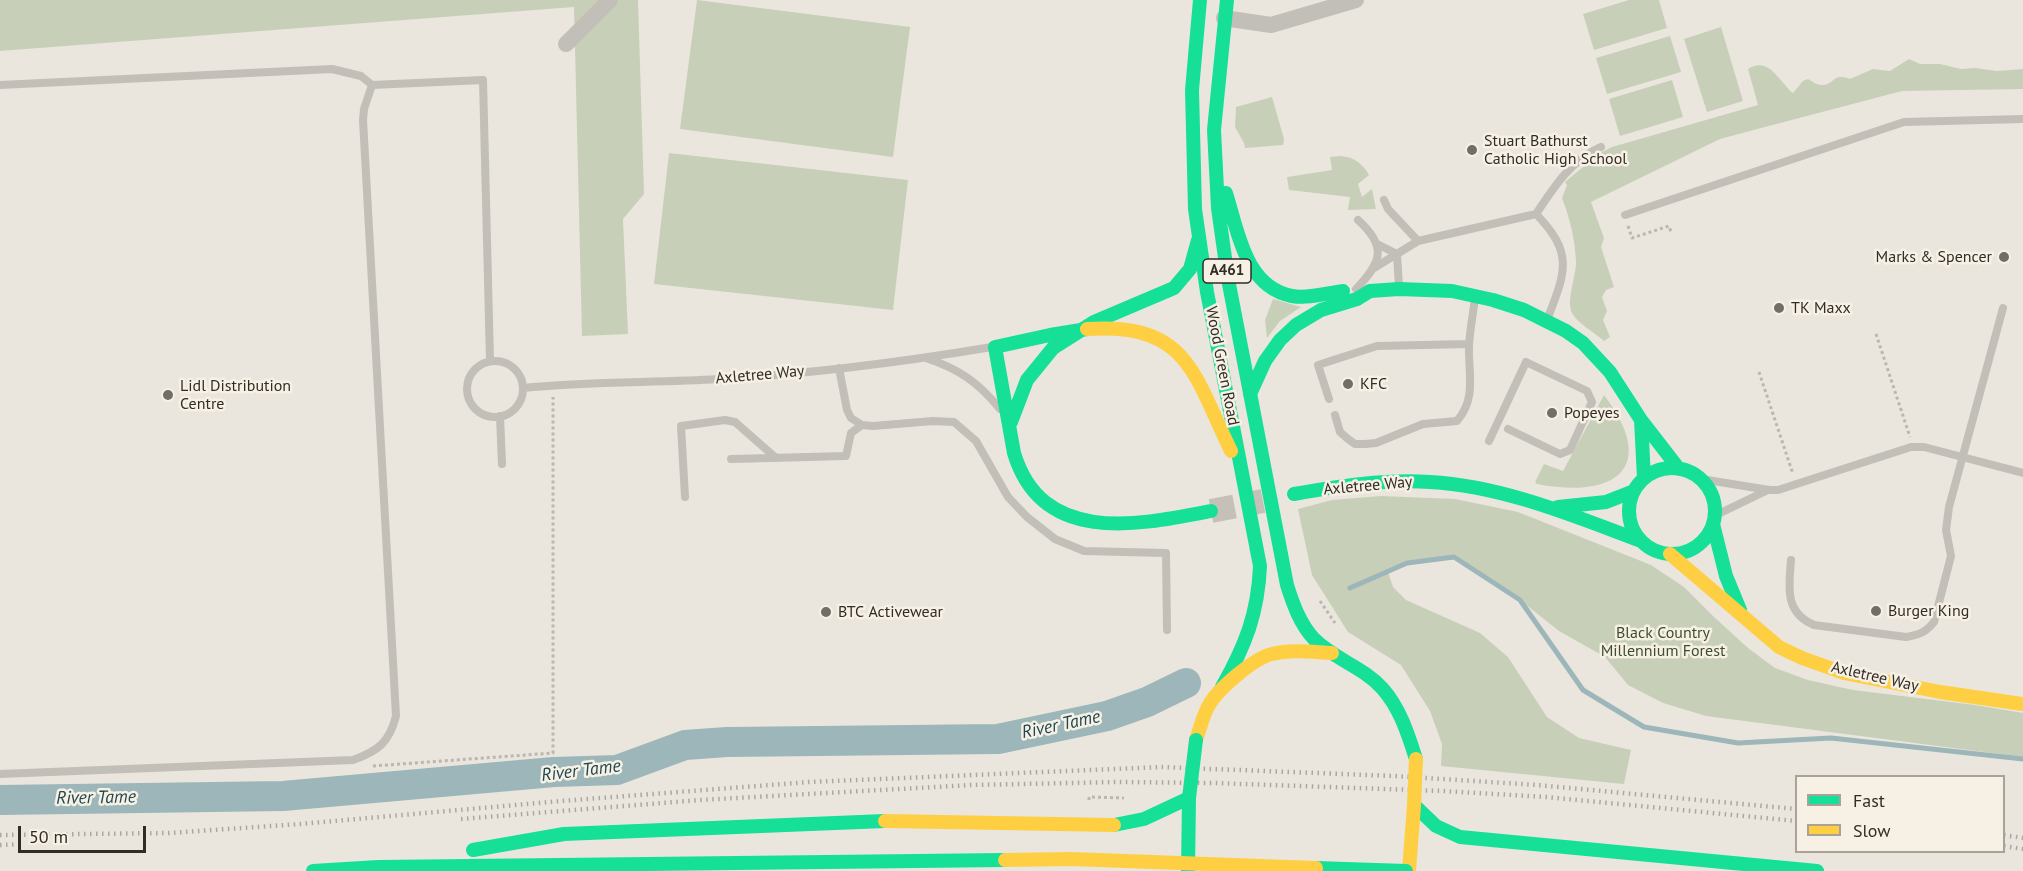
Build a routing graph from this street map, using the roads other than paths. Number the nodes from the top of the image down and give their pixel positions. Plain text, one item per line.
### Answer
1 (610, 0) edge
2 (1200, 0) edge
3 (1227, 0) edge
4 (1356, 0) edge
5 (1224, 18) junction
6 (566, 44) dead end
7 (0, 85) edge
8 (372, 85) junction
9 (2023, 119) edge
10 (1601, 147) dead end
11 (1215, 160) junction
12 (1384, 200) dead end
13 (1536, 213) junction
14 (1625, 215) road end
15 (1358, 220) dead end
16 (1198, 236) junction
17 (1418, 241) junction
18 (1377, 244) junction
19 (1396, 254) junction
20 (1374, 268) junction
21 (1355, 289) junction
22 (1399, 289) junction
23 (1370, 291) junction
24 (1476, 295) junction
25 (2003, 308) dead end
26 (1547, 321) junction
27 (1082, 329) junction
28 (1469, 344) junction
29 (995, 347) junction
30 (924, 358) junction
31 (490, 361) junction
32 (839, 368) junction
33 (523, 388) junction
34 (1250, 394) junction
35 (1329, 399) dead end
36 (1335, 415) dead end
37 (500, 416) junction
38 (1641, 420) junction
39 (1010, 424) junction
40 (862, 425) junction
41 (1508, 429) dead end
42 (1489, 441) dead end
43 (1962, 457) junction
44 (776, 458) junction
45 (731, 459) dead end
46 (502, 464) dead end
47 (1678, 469) junction
48 (2023, 473) edge
49 (1244, 478) junction
50 (1644, 478) junction
51 (1701, 479) junction
52 (1769, 490) junction
53 (1634, 491) junction
54 (1294, 494) dead end
55 (685, 497) dead end
56 (1547, 508) junction
57 (1211, 511) tunnel mouth
58 (1713, 520) junction
59 (1641, 541) junction
60 (1670, 554) junction
61 (1791, 560) dead end
62 (1742, 614) junction
63 (1167, 630) dead end
64 (1332, 653) junction
65 (1222, 687) junction
66 (2023, 704) edge
67 (0, 774) edge
68 (1189, 798) junction
69 (1414, 805) junction
70 (378, 867) junction
71 (313, 871) edge
72 (1188, 871) edge
73 (1407, 871) edge
74 (1818, 871) edge

1 - 6 street
2 - 16 main road, Wood Green Road / A461
3 - 5 main road, Wood Green Road / A461
4 - 5 street
5 - 11 main road, Wood Green Road / A461
7 - 8 lane
8 - 31 lane
8 - 67 lane
9 - 14 lane
10 - 13 lane
11 - 21 main road
11 - 34 main road, Wood Green Road / A461
12 - 17 lane
13 - 17 lane
13 - 26 lane
15 - 18 lane
16 - 27 main road, Axletree Way
16 - 49 main road, Wood Green Road / A461
17 - 19 lane
18 - 19 lane
18 - 20 lane
19 - 20 lane
19 - 22 lane
20 - 21 lane
21 - 23 main road
22 - 23 main road
22 - 24 main road
23 - 34 main road
24 - 26 main road
24 - 28 lane
25 - 43 lane
26 - 38 main road
27 - 29 main road, Axletree Way
27 - 39 main road, Axletree Way
27 - 49 main road, Axletree Way
28 - 35 lane
28 - 36 lane
29 - 30 lane, Axletree Way
29 - 39 main road
30 - 32 lane, Axletree Way
30 - 39 lane
31 - 33 lane
31 - 37 lane
32 - 33 lane, Axletree Way
32 - 40 lane
33 - 37 lane
34 - 64 main road, Wood Green Road / A461
37 - 46 lane
38 - 47 main road
38 - 50 main road
39 - 57 main road
40 - 44 lane
40 - 63 lane
41 - 42 lane
43 - 48 lane
43 - 52 lane
43 - 61 lane
44 - 45 lane
44 - 55 lane
47 - 50 main road
47 - 51 main road
49 - 65 main road, Wood Green Road / A461
50 - 53 main road
51 - 52 lane
51 - 58 main road
52 - 58 lane
53 - 56 main road, Axletree Way
53 - 59 main road
54 - 56 main road, Axletree Way
56 - 59 main road, Axletree Way
58 - 60 main road
58 - 62 main road, Axletree Way
59 - 60 main road
60 - 62 main road, Axletree Way
62 - 66 main road, Axletree Way
64 - 65 main road
64 - 69 main road, bridge
65 - 68 main road, Wood Green Road, bridge
68 - 70 main road, bridge
68 - 72 main road, Wood Green Road
69 - 73 main road
69 - 74 main road
70 - 71 main road, bridge
70 - 73 main road, bridge

